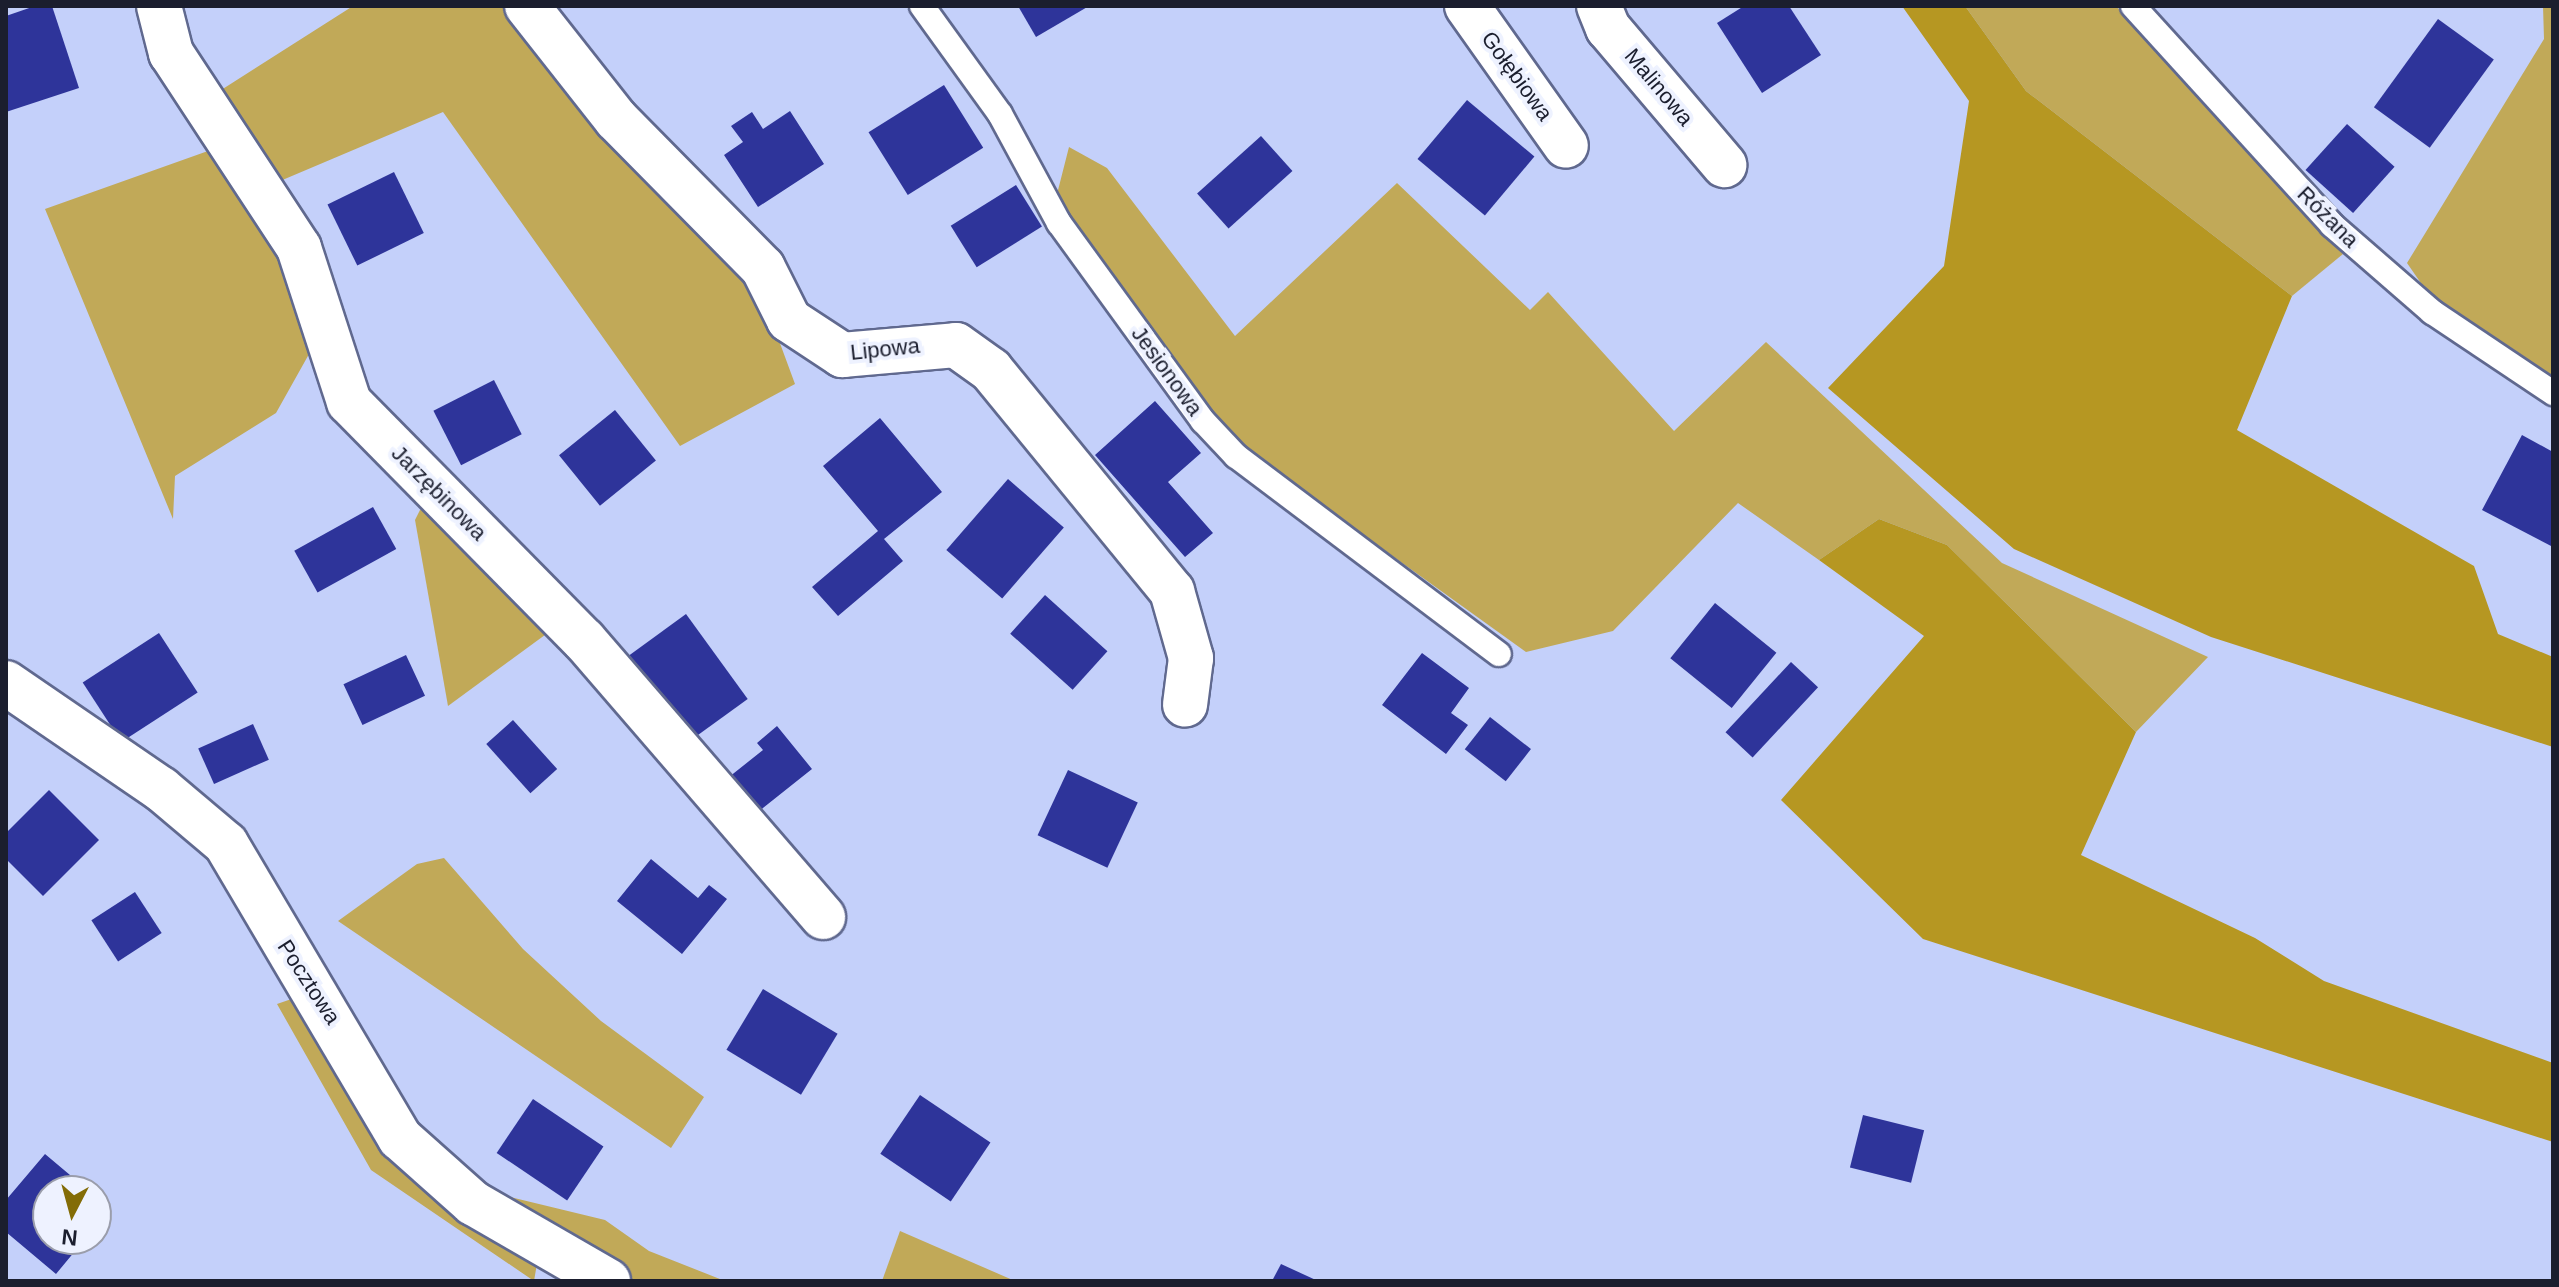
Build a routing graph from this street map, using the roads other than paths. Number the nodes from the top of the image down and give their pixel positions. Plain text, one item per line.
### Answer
1 (159, 6) edge
2 (527, 6) edge
3 (922, 6) edge
4 (1467, 6) edge
5 (1599, 6) edge
6 (2133, 6) edge
7 (1566, 146) dead end
8 (1724, 165) dead end
9 (2553, 393) edge
10 (1499, 654) dead end
11 (6, 683) edge
12 (1185, 705) dead end
13 (823, 917) dead end
14 (608, 1281) edge

1 - 13 street, Jarzębinowa
2 - 12 street, Lipowa
3 - 10 lane, Jesionowa
4 - 7 street, Gołębiowa
5 - 8 street, Malinowa
6 - 9 lane, Różana
11 - 14 street, Pocztowa

